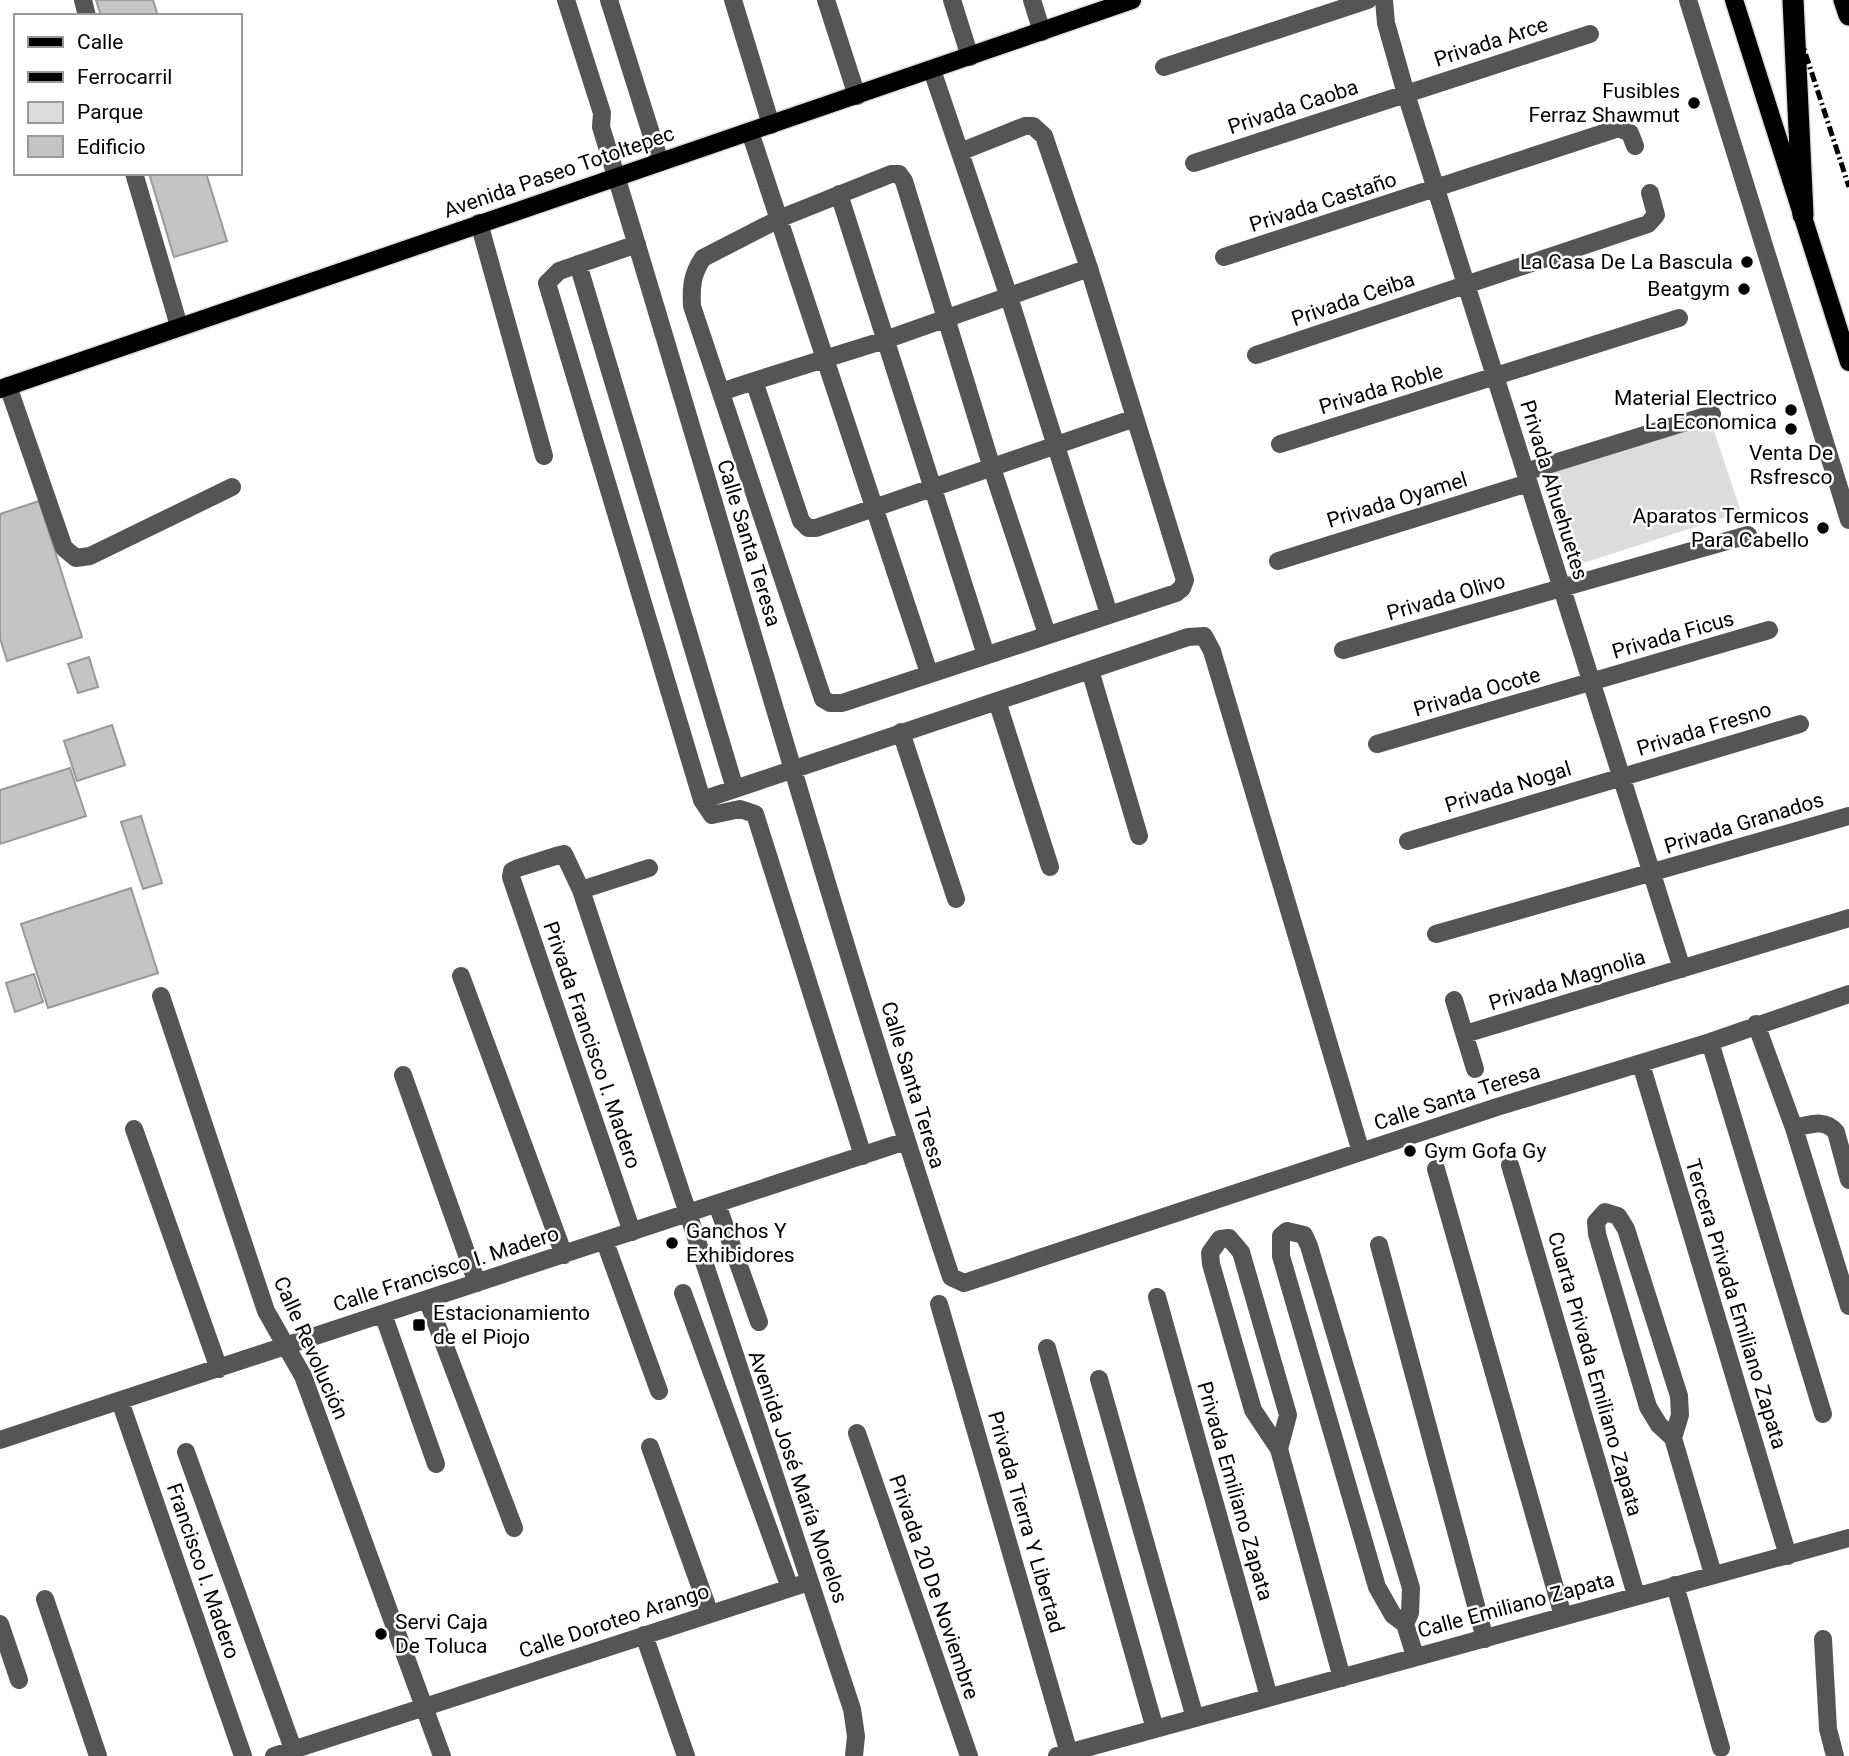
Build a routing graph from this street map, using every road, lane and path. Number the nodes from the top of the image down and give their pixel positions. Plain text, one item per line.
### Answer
1 (566, 0) edge
2 (609, 0) edge
3 (733, 0) edge
4 (826, 0) edge
5 (953, 0) edge
6 (1032, 0) edge
7 (1370, 0) edge
8 (1384, 0) edge
9 (1688, 0) edge
10 (1734, 0) edge
11 (1793, 0) edge
12 (1844, 0) edge
13 (1122, 2) edge
14 (1849, 15) edge
15 (1386, 23) junction
16 (1042, 32) junction
17 (1590, 34) dead end
18 (971, 57) junction
19 (1164, 67) dead end
20 (932, 70) junction
21 (1406, 94) junction
22 (858, 96) junction
23 (771, 125) junction
24 (750, 132) junction
25 (1635, 146) dead end
26 (960, 152) junction
27 (660, 162) junction
28 (1194, 163) dead end
29 (135, 175) edge
30 (617, 176) junction
31 (1435, 189) junction
32 (1650, 193) dead end
33 (839, 194) junction
34 (1803, 215) junction
35 (781, 218) junction
36 (478, 223) junction
37 (637, 244) junction
38 (1224, 257) dead end
39 (578, 264) junction
40 (1089, 268) junction
41 (1465, 285) junction
42 (1009, 297) junction
43 (1679, 318) dead end
44 (946, 319) junction
45 (179, 326) junction
46 (885, 340) junction
47 (1256, 355) dead end
48 (826, 358) junction
49 (1849, 362) edge
50 (1495, 378) junction
51 (754, 381) junction
52 (4, 387) edge
53 (720, 392) junction
54 (1712, 414) dead end
55 (1135, 418) junction
56 (1280, 444) dead end
57 (1054, 446) junction
58 (544, 456) dead end
59 (992, 468) junction
60 (1527, 477) junction
61 (232, 487) dead end
62 (932, 488) junction
63 (874, 509) junction
64 (1849, 520) edge
65 (1748, 535) dead end
66 (1278, 561) dead end
67 (1561, 587) junction
68 (1109, 614) junction
69 (1769, 630) dead end
70 (1048, 634) junction
71 (1343, 650) dead end
72 (986, 654) junction
73 (1090, 670) junction
74 (929, 673) junction
75 (1590, 683) junction
76 (997, 701) junction
77 (1800, 724) dead end
78 (901, 733) junction
79 (1377, 744) dead end
80 (793, 770) junction
81 (1621, 777) junction
82 (735, 789) junction
83 (702, 800) junction
84 (1849, 816) edge
85 (1139, 836) dead end
86 (1408, 841) dead end
87 (1050, 867) dead end
88 (649, 868) dead end
89 (512, 871) joint
90 (1652, 875) junction
91 (581, 890) junction
92 (956, 899) dead end
93 (1849, 918) edge
94 (1436, 934) dead end
95 (1682, 969) junction
96 (461, 976) dead end
97 (161, 996) dead end
98 (1848, 997) edge
99 (1454, 1000) dead end
100 (1756, 1024) junction
101 (1465, 1034) junction
102 (1710, 1042) junction
103 (1641, 1065) junction
104 (1475, 1069) dead end
105 (403, 1075) dead end
106 (1794, 1128) junction
107 (134, 1129) dead end
108 (906, 1141) junction
109 (1361, 1152) junction
110 (863, 1156) junction
111 (1510, 1165) dead end
112 (1436, 1169) dead end
113 (1849, 1180) edge
114 (717, 1204) junction
115 (686, 1215) junction
116 (632, 1232) junction
117 (605, 1241) junction
118 (1379, 1245) dead end
119 (564, 1255) junction
120 (477, 1283) junction
121 (683, 1293) dead end
122 (1157, 1297) dead end
123 (427, 1299) junction
124 (939, 1304) dead end
125 (1849, 1306) edge
126 (383, 1314) junction
127 (759, 1322) dead end
128 (287, 1346) junction
129 (1046, 1348) dead end
130 (219, 1369) junction
131 (1099, 1379) dead end
132 (659, 1391) dead end
133 (120, 1401) junction
134 (1823, 1414) dead end
135 (856, 1433) dead end
136 (1672, 1438) junction
137 (0, 1440) edge
138 (649, 1447) dead end
139 (1279, 1449) junction
140 (186, 1452) dead end
141 (436, 1464) dead end
142 (513, 1528) dead end
143 (1849, 1538) edge
144 (1788, 1556) junction
145 (1713, 1574) junction
146 (809, 1582) junction
147 (1675, 1584) junction
148 (790, 1588) junction
149 (1636, 1595) junction
150 (45, 1599) dead end
151 (710, 1614) junction
152 (1563, 1616) junction
153 (0, 1624) edge
154 (1405, 1624) junction
155 (644, 1635) junction
156 (1485, 1639) junction
157 (1823, 1639) dead end
158 (1415, 1656) junction
159 (1342, 1678) junction
160 (19, 1680) dead end
161 (1269, 1697) junction
162 (425, 1706) junction
163 (1195, 1718) junction
164 (1155, 1729) junction
165 (1721, 1748) dead end
166 (293, 1749) junction
167 (320, 1749) edge
168 (1063, 1754) edge
169 (97, 1756) edge
170 (243, 1756) edge
171 (274, 1756) edge
172 (442, 1756) edge
173 (686, 1756) edge
174 (854, 1756) edge
175 (969, 1756) edge
176 (1835, 1756) edge

1 - 30 street, Calle Santa Teresa
2 - 27 street
3 - 23 street
4 - 22 street
5 - 18 street
6 - 16 street
7 - 15 street, Privada Ahuehuetes
7 - 19 street
8 - 15 street, Privada Ahuehuetes
9 - 64 street
10 - 34 main road
11 - 34 highway
12 - 14 highway
13 - 16 main road, Avenida Paseo Totoltepec
15 - 21 street, Privada Ahuehuetes
16 - 18 main road, Avenida Paseo Totoltepec
17 - 21 street, Privada Arce
18 - 20 main road, Avenida Paseo Totoltepec
20 - 22 main road, Avenida Paseo Totoltepec
20 - 26 street
21 - 28 street, Privada Caoba
21 - 31 street, Privada Ahuehuetes
22 - 23 main road, Avenida Paseo Totoltepec
23 - 24 main road, Avenida Paseo Totoltepec
24 - 27 main road, Avenida Paseo Totoltepec
24 - 35 street
25 - 31 street, Privada Castaño
26 - 40 street
26 - 42 street
27 - 30 main road, Avenida Paseo Totoltepec
29 - 45 street
30 - 36 main road, Avenida Paseo Totoltepec
30 - 37 street, Calle Santa Teresa
31 - 38 street, Privada Castaño
31 - 41 street, Privada Ahuehuetes
32 - 41 street, Privada Ceiba
33 - 35 street
33 - 44 street
33 - 46 street
34 - 49 main road
35 - 48 street
35 - 53 street
36 - 45 main road, Avenida Paseo Totoltepec
36 - 58 street
37 - 39 street
37 - 80 street, Calle Santa Teresa
39 - 82 street
39 - 83 street
40 - 42 street
40 - 55 street
41 - 47 street, Privada Ceiba
41 - 50 street, Privada Ahuehuetes
42 - 44 street
42 - 57 street
43 - 50 street, Privada Roble
44 - 46 street
44 - 59 street
45 - 52 main road, Avenida Paseo Totoltepec
46 - 48 street
46 - 62 street
48 - 51 street
48 - 63 street
50 - 56 street, Privada Roble
50 - 60 street, Privada Ahuehuetes
51 - 53 street
51 - 63 street
52 - 61 street
53 - 74 street
54 - 60 street, Privada Oyamel
55 - 57 street
55 - 68 street
57 - 59 street
57 - 68 street
59 - 62 street
59 - 70 street
60 - 66 street, Privada Oyamel
60 - 67 street, Privada Ahuehuetes
62 - 63 street
62 - 72 street
63 - 74 street
65 - 67 street, Privada Olivo
67 - 71 street, Privada Olivo
67 - 75 street, Privada Ahuehuetes
68 - 70 street
69 - 75 street, Privada Ficus
70 - 72 street
72 - 74 street
73 - 76 street
73 - 85 street
73 - 109 street
75 - 79 street, Privada Ocote
75 - 81 street, Privada Ahuehuetes
76 - 78 street
76 - 87 street
77 - 81 street, Privada Fresno
78 - 80 street
78 - 92 street
80 - 82 street
80 - 108 street, Calle Santa Teresa
81 - 86 street, Privada Nogal
81 - 90 street, Privada Ahuehuetes
82 - 83 street
83 - 110 street
84 - 90 street, Privada Granados
88 - 91 street
89 - 91 street, Avenida José María Morelos
89 - 116 street, Privada Francisco I. Madero
90 - 94 street, Privada Granados
90 - 95 street, Privada Ahuehuetes
91 - 115 street, Avenida José María Morelos
93 - 95 street, Privada Magnolia
95 - 101 street, Privada Magnolia
96 - 119 street
97 - 128 street, Calle Revolución
98 - 100 street, Calle Santa Teresa
99 - 101 street
100 - 102 street, Calle Santa Teresa
100 - 106 street
101 - 104 street
102 - 103 street, Calle Santa Teresa
102 - 134 street
103 - 109 street, Calle Santa Teresa
103 - 144 street, Tercera Privada Emiliano Zapata
105 - 120 street
106 - 113 street
106 - 125 street
107 - 130 street
108 - 109 street, Calle Santa Teresa
108 - 110 street, Calle Francisco I. Madero
110 - 114 street, Calle Francisco I. Madero
111 - 149 street, Cuarta Privada Emiliano Zapata
112 - 152 street
114 - 115 street, Calle Francisco I. Madero
114 - 127 street
115 - 116 street, Calle Francisco I. Madero
115 - 146 street, Avenida José María Morelos
116 - 117 street, Calle Francisco I. Madero
117 - 119 street, Calle Francisco I. Madero
117 - 132 street
118 - 156 street
119 - 120 street, Calle Francisco I. Madero
120 - 123 street, Calle Francisco I. Madero
121 - 148 street
122 - 161 street, Privada Emiliano Zapata
123 - 126 street, Calle Francisco I. Madero
123 - 142 street
124 - 168 street, Privada Tierra Y Libertad
126 - 128 street, Calle Francisco I. Madero
126 - 141 street
128 - 130 street, Calle Francisco I. Madero
128 - 162 street, Calle Revolución
129 - 164 street
130 - 133 street, Calle Francisco I. Madero
131 - 163 street
133 - 137 street, Calle Francisco I. Madero
133 - 170 street, Francisco I. Madero
135 - 175 street, Privada 20 De Noviembre
136 - 136 street
136 - 145 street
138 - 151 street
139 - 139 street
139 - 159 street
140 - 166 street
143 - 144 street, Calle Emiliano Zapata
144 - 145 street, Calle Emiliano Zapata
145 - 147 street, Calle Emiliano Zapata
146 - 148 street, Calle Doroteo Arango
146 - 174 street, Avenida José María Morelos
147 - 149 street, Calle Emiliano Zapata
147 - 165 street
148 - 151 street, Calle Doroteo Arango
149 - 152 street, Calle Emiliano Zapata
150 - 169 street
151 - 155 street, Calle Doroteo Arango
152 - 156 street, Calle Emiliano Zapata
153 - 160 street
154 - 154 street
154 - 158 street
155 - 162 street, Calle Doroteo Arango
155 - 173 street
156 - 158 street, Calle Emiliano Zapata
157 - 176 street
158 - 159 street, Calle Emiliano Zapata
159 - 161 street, Calle Emiliano Zapata
161 - 163 street, Calle Emiliano Zapata
162 - 167 street, Calle Doroteo Arango
162 - 172 street, Calle Revolución
163 - 164 street, Calle Emiliano Zapata
164 - 168 street, Calle Emiliano Zapata
166 - 167 street, Calle Doroteo Arango
166 - 171 street, Calle Doroteo Arango

